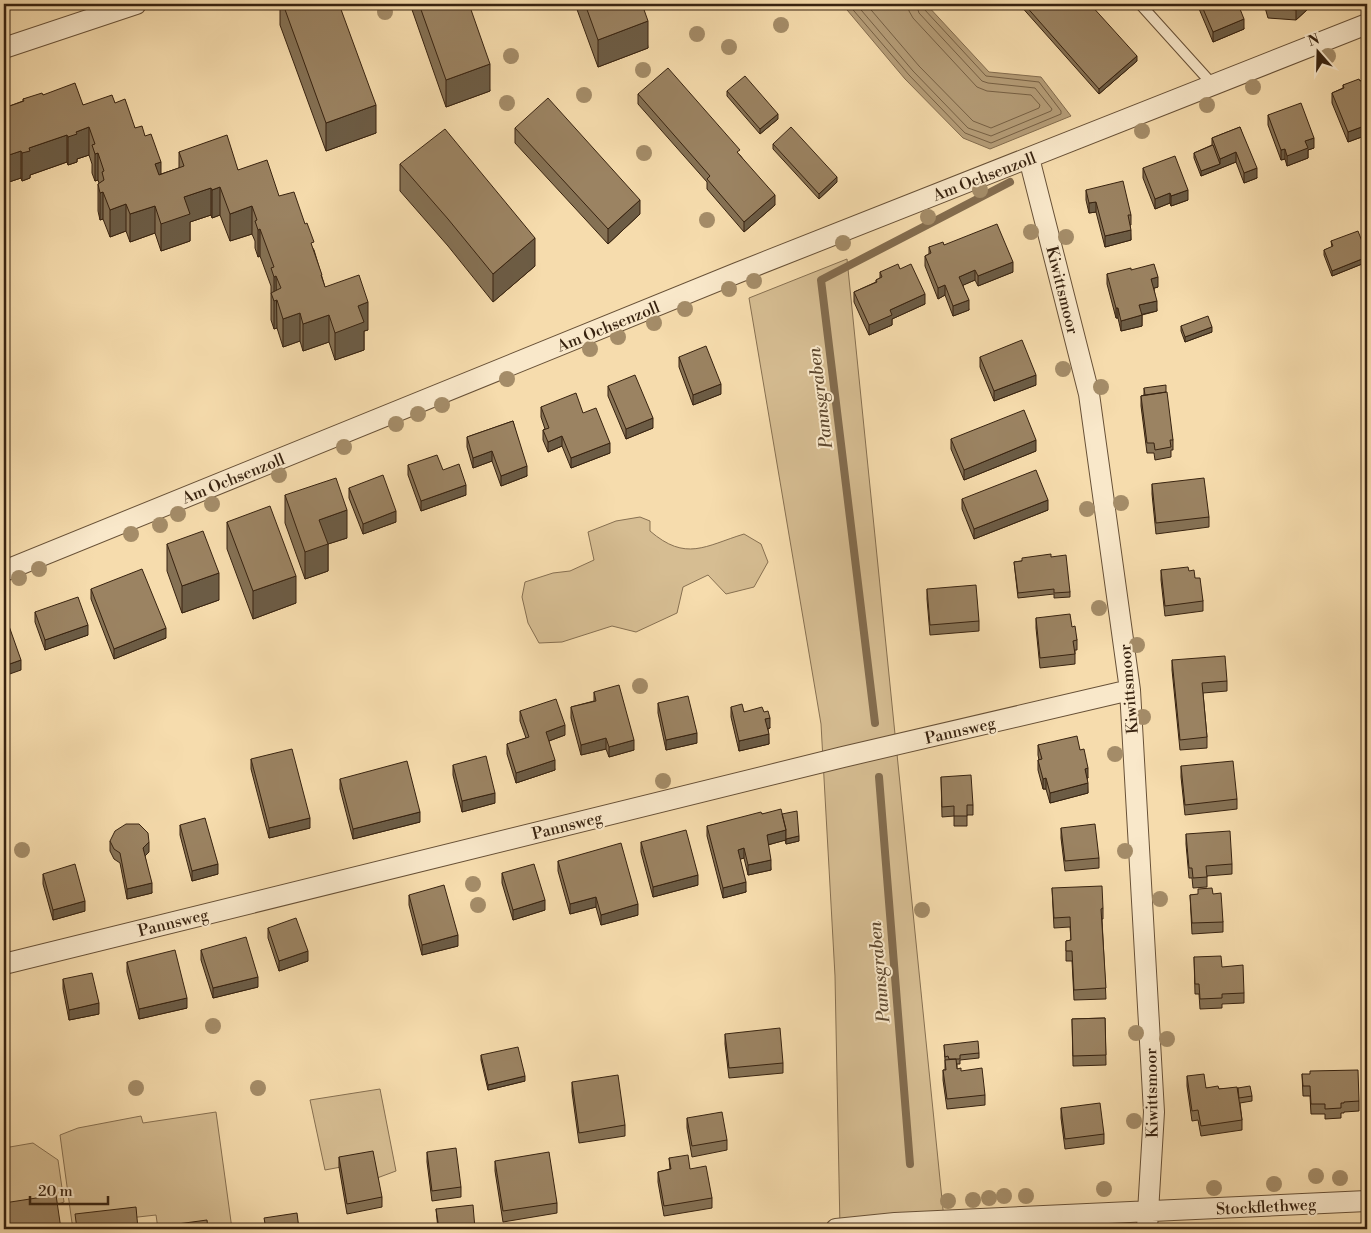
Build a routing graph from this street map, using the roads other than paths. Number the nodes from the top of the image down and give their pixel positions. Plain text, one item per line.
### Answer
1 (136, 4) edge
2 (1140, 4) edge
3 (1367, 24) edge
4 (4, 48) edge
5 (1214, 86) junction
6 (1029, 158) junction
7 (4, 571) edge
8 (1130, 690) junction
9 (4, 964) edge
10 (1367, 1202) edge
11 (1148, 1220) edge
12 (836, 1229) edge

1 - 4 street
2 - 5 lane
3 - 5 street, Am Ochsenzoll
5 - 6 street, Am Ochsenzoll
6 - 7 street, Am Ochsenzoll
6 - 8 street, Kiwittsmoor
8 - 9 street, Pannsweg
8 - 11 street, Kiwittsmoor
10 - 11 street, Stockflethweg
11 - 12 street, Stockflethweg

